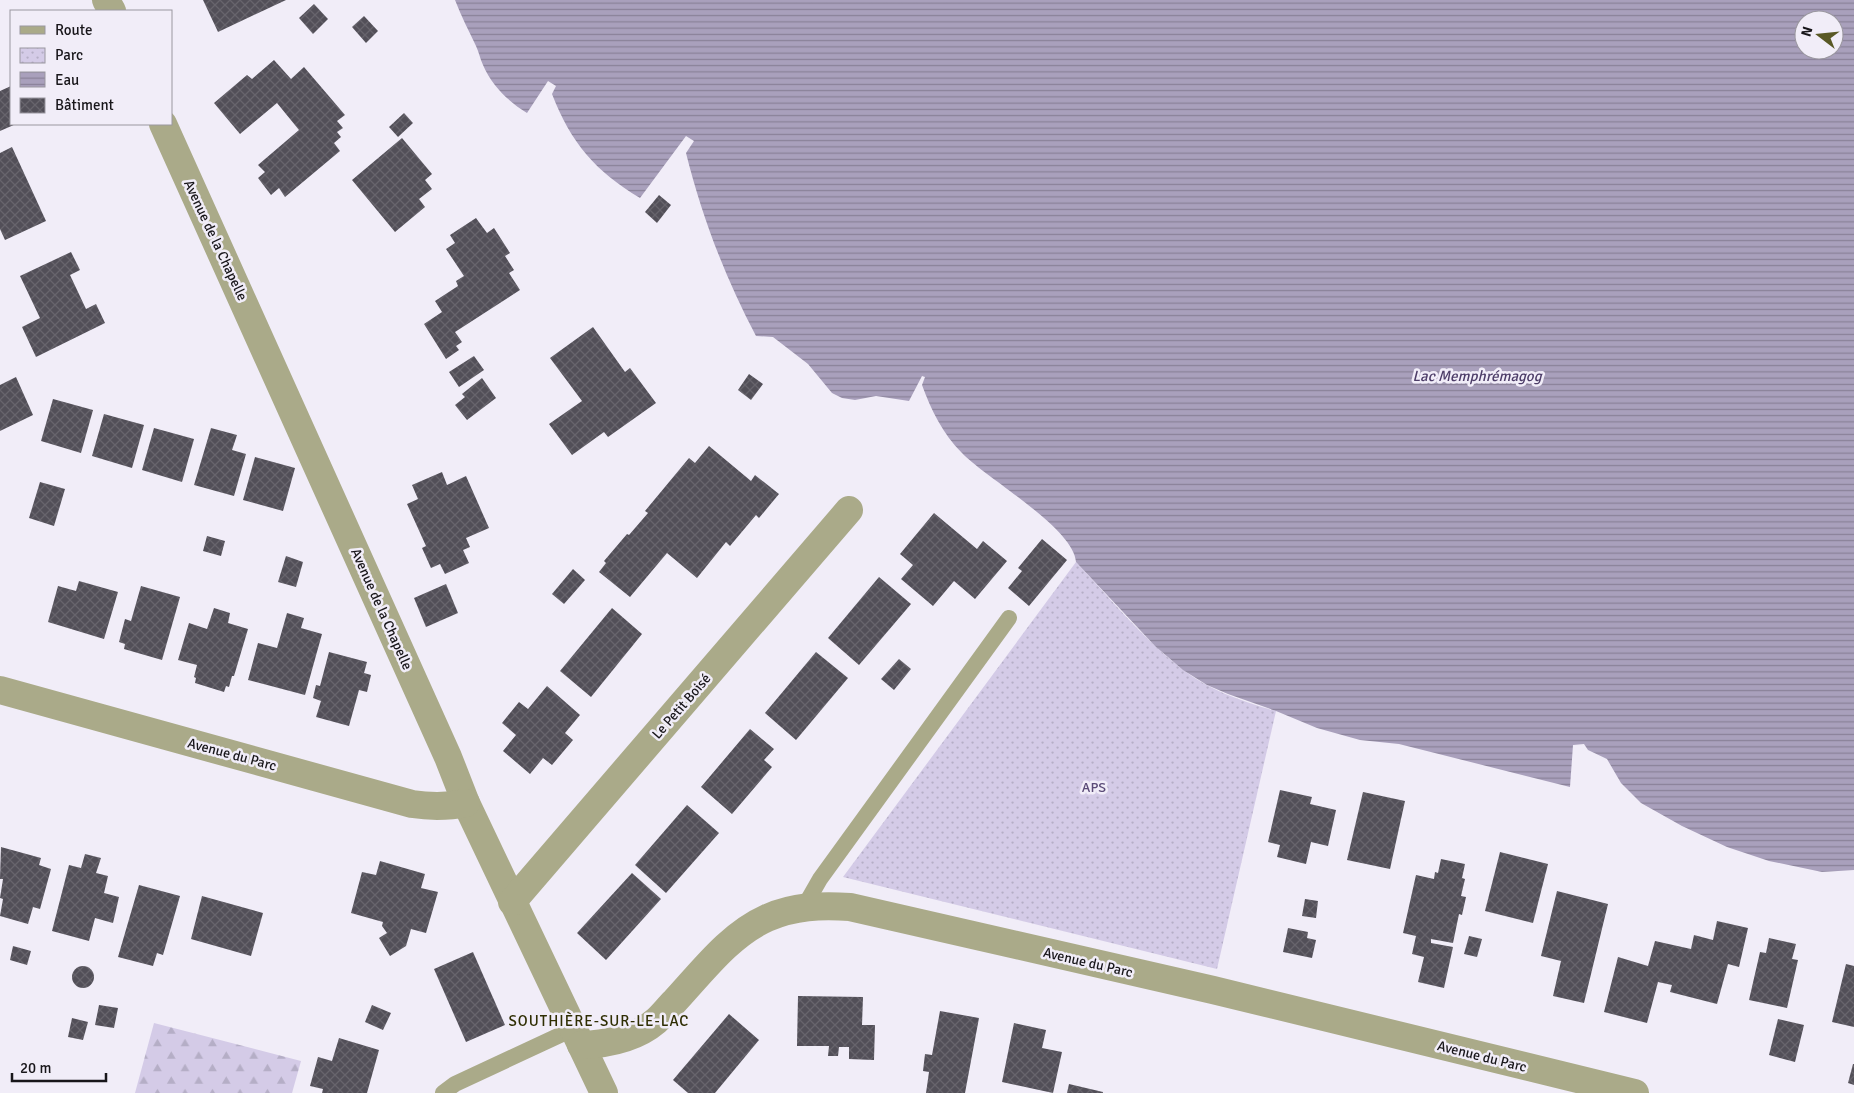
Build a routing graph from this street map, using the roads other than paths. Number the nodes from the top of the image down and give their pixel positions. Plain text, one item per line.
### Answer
1 (163, 125) edge
2 (849, 510) dead end
3 (1009, 618) dead end
4 (0, 690) edge
5 (466, 803) junction
6 (512, 902) junction
7 (804, 907) junction
8 (577, 1037) junction
9 (443, 1093) edge
10 (604, 1093) edge
11 (1635, 1093) edge

1 - 5 street, Avenue de la Chapelle
2 - 6 street, Le Petit Boisé
3 - 7 lane
4 - 5 street, Avenue du Parc
5 - 6 street, Avenue de la Chapelle
6 - 8 street, Avenue de la Chapelle
7 - 8 street, Avenue du Parc
7 - 11 street, Avenue du Parc
8 - 9 lane
8 - 10 street, Avenue de la Chapelle

